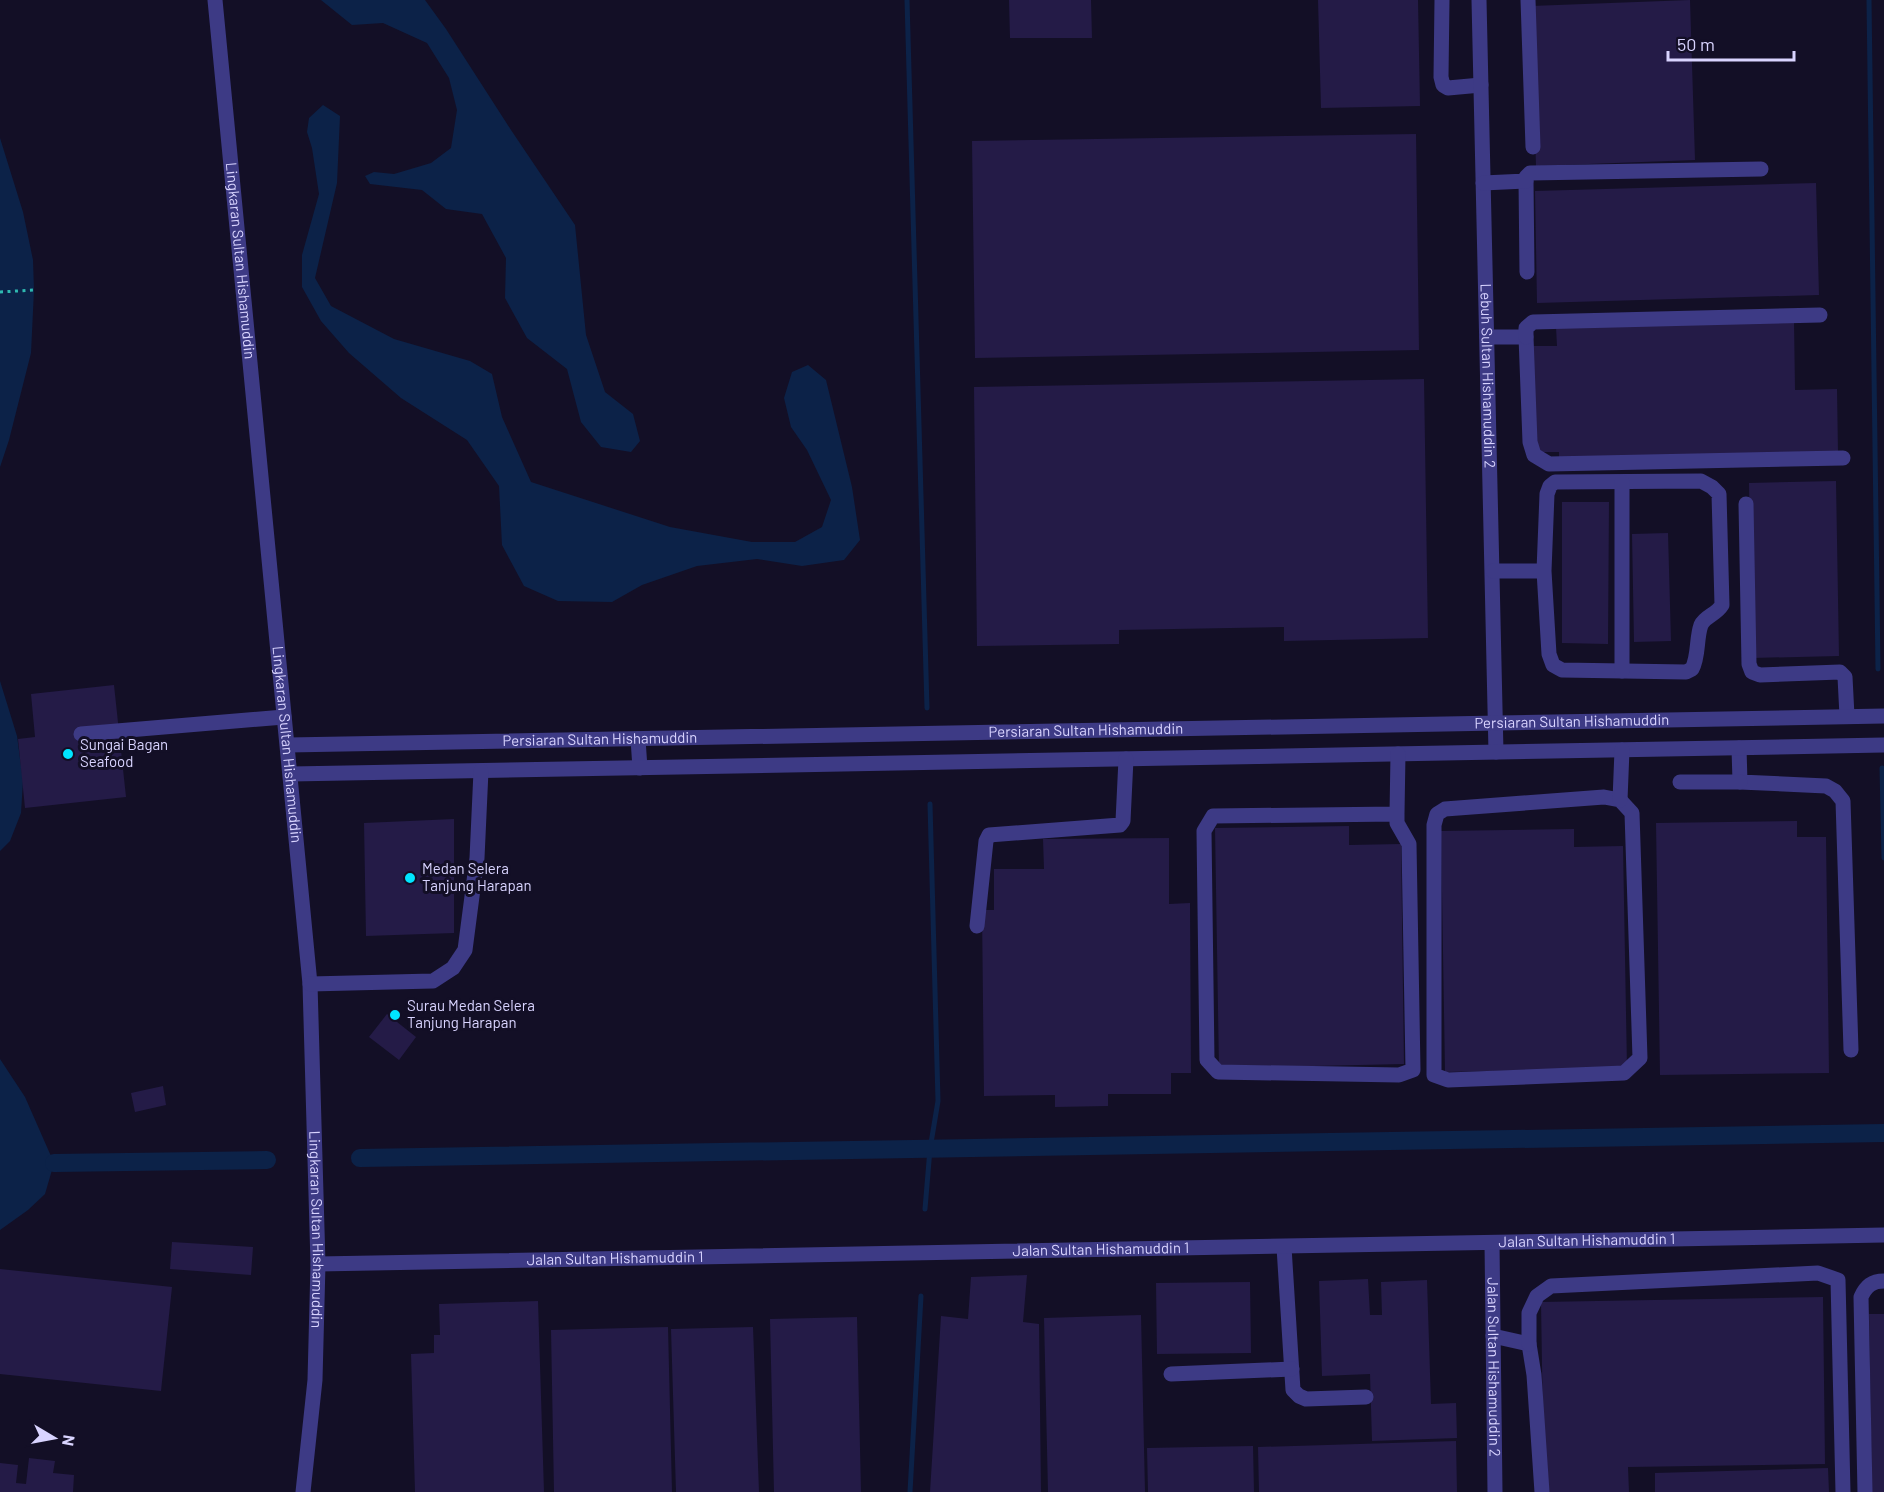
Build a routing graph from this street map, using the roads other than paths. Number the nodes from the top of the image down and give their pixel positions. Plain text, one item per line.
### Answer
1 (215, 0) edge
2 (1442, 0) edge
3 (1479, 0) edge
4 (1528, 0) edge
5 (1481, 85) junction
6 (1533, 147) dead end
7 (1761, 169) dead end
8 (1526, 181) junction
9 (1483, 183) junction
10 (1527, 272) dead end
11 (1820, 315) dead end
12 (1487, 337) junction
13 (1526, 337) junction
14 (1843, 458) dead end
15 (1622, 482) junction
16 (1746, 504) dead end
17 (1493, 571) junction
18 (1544, 572) junction
19 (1622, 671) junction
20 (1847, 716) junction
21 (1884, 716) edge
22 (284, 717) junction
23 (1496, 723) junction
24 (81, 734) dead end
25 (638, 739) junction
26 (288, 745) junction
27 (1884, 745) edge
28 (1739, 748) junction
29 (1622, 750) junction
30 (1496, 752) junction
31 (1398, 754) junction
32 (1126, 759) junction
33 (640, 768) junction
34 (481, 771) junction
35 (291, 774) junction
36 (1680, 782) dead end
37 (1740, 782) junction
38 (1620, 800) junction
39 (1397, 814) junction
40 (977, 926) dead end
41 (310, 984) junction
42 (1851, 1050) dead end
43 (1884, 1235) edge
44 (1492, 1243) junction
45 (1284, 1247) junction
46 (318, 1264) junction
47 (1884, 1281) edge
48 (1493, 1336) junction
49 (1529, 1344) junction
50 (1292, 1369) junction
51 (1171, 1374) dead end
52 (1366, 1397) dead end
53 (303, 1492) edge
54 (1495, 1492) edge
55 (1542, 1492) edge
56 (1843, 1492) edge
57 (1865, 1492) edge

1 - 22 street, Lingkaran Sultan Hishamuddin
2 - 5 street
3 - 5 street, Lebuh Sultan Hishamuddin 2
4 - 6 street
5 - 9 street, Lebuh Sultan Hishamuddin 2
7 - 8 street
8 - 9 street
8 - 10 street
9 - 12 street, Lebuh Sultan Hishamuddin 2
11 - 13 street
12 - 13 street
12 - 17 street, Lebuh Sultan Hishamuddin 2
13 - 14 street
15 - 18 street
15 - 19 street
15 - 19 street
16 - 20 street
17 - 18 street
17 - 23 street, Lebuh Sultan Hishamuddin 2
18 - 19 street
20 - 21 street, Persiaran Sultan Hishamuddin
20 - 23 street, Persiaran Sultan Hishamuddin
22 - 24 street
22 - 26 street, Lingkaran Sultan Hishamuddin
23 - 25 street, Persiaran Sultan Hishamuddin
23 - 30 street, Lebuh Sultan Hishamuddin 2
25 - 26 street, Persiaran Sultan Hishamuddin
25 - 33 street
26 - 35 street, Lingkaran Sultan Hishamuddin
27 - 28 street, Persiaran Sultan Hishamuddin
28 - 29 street, Persiaran Sultan Hishamuddin
28 - 37 street
29 - 30 street, Persiaran Sultan Hishamuddin
29 - 38 street
30 - 31 street, Persiaran Sultan Hishamuddin
31 - 32 street, Persiaran Sultan Hishamuddin
31 - 39 street
32 - 33 street, Persiaran Sultan Hishamuddin
32 - 40 street
33 - 34 street, Persiaran Sultan Hishamuddin
34 - 35 street, Persiaran Sultan Hishamuddin
34 - 41 street
35 - 41 street, Lingkaran Sultan Hishamuddin
36 - 37 street
37 - 42 street
38 - 38 street
39 - 39 street
41 - 46 street, Lingkaran Sultan Hishamuddin
43 - 44 street, Jalan Sultan Hishamuddin 1
44 - 45 street, Jalan Sultan Hishamuddin 1
44 - 48 street, Jalan Sultan Hishamuddin 2
45 - 46 street, Jalan Sultan Hishamuddin 1
45 - 50 street
46 - 53 street, Lingkaran Sultan Hishamuddin
47 - 57 street
48 - 49 street
48 - 54 street, Jalan Sultan Hishamuddin 2
49 - 55 street
49 - 56 street
50 - 51 street
50 - 52 street

